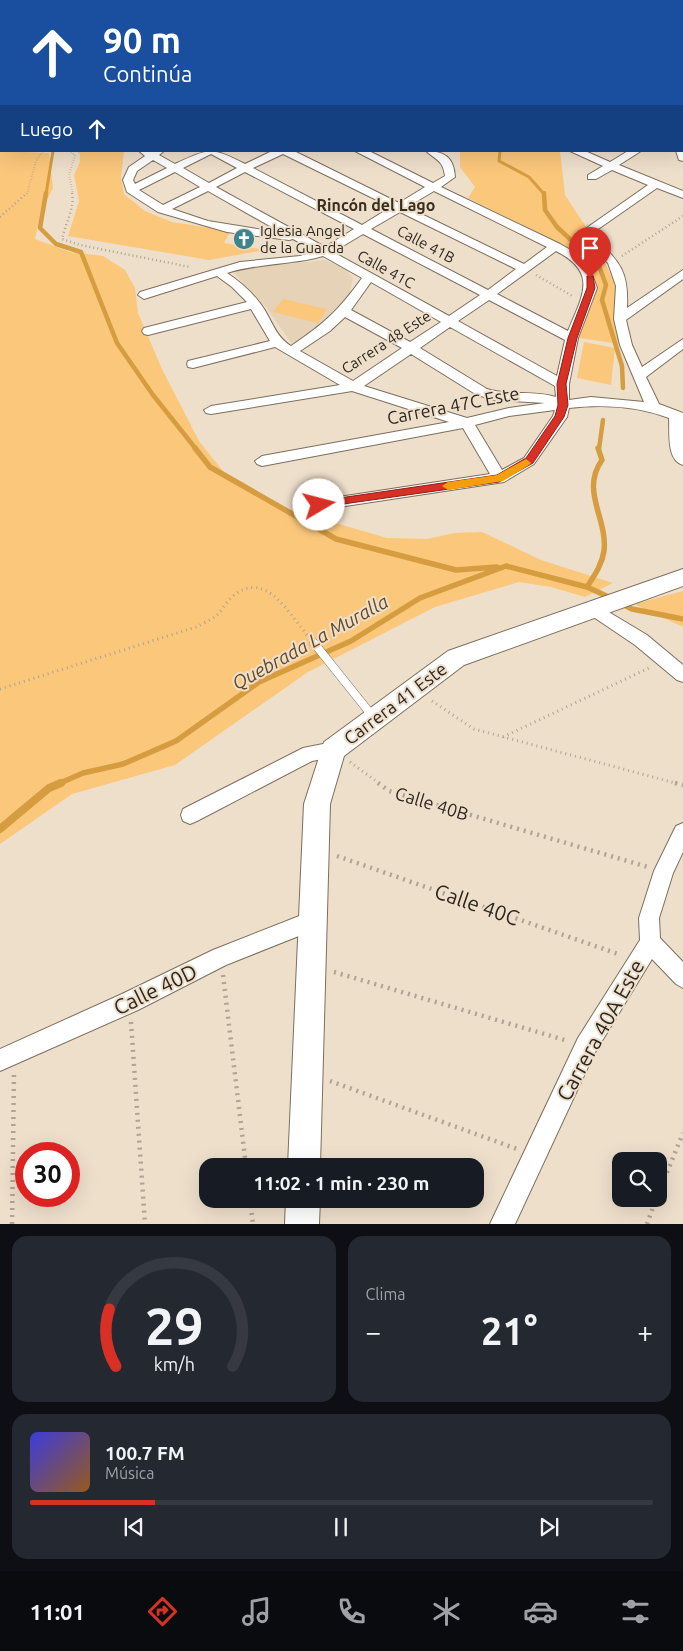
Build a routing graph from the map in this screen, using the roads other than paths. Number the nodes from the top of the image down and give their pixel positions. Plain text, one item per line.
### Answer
1 (209, 152) edge
2 (213, 152) edge
3 (278, 152) edge
4 (287, 152) edge
5 (362, 152) edge
6 (433, 152) edge
7 (576, 152) edge
8 (634, 152) edge
9 (152, 153) edge
10 (611, 166) junction
11 (175, 168) junction
12 (246, 168) junction
13 (592, 177) dead end
14 (656, 184) junction
15 (208, 186) junction
16 (434, 187) junction
17 (131, 190) junction
18 (683, 195) edge
19 (399, 208) junction
20 (162, 210) junction
21 (364, 229) junction
22 (298, 238) junction
23 (556, 246) junction
24 (324, 252) junction
25 (525, 269) junction
26 (220, 273) junction
27 (683, 274) edge
28 (369, 277) junction
29 (490, 294) junction
30 (144, 295) dead end
31 (255, 304) junction
32 (344, 311) junction
33 (620, 319) junction
34 (449, 320) junction
35 (148, 330) dead end
36 (572, 338) junction
37 (277, 343) junction
38 (683, 343) edge
39 (411, 348) junction
40 (291, 351) junction
41 (193, 364) dead end
42 (640, 375) junction
43 (562, 384) junction
44 (354, 387) junction
45 (563, 405) junction
46 (653, 407) junction
47 (211, 410) dead end
48 (680, 417) edge
49 (467, 423) junction
50 (262, 460) dead end
51 (683, 460) edge
52 (499, 478) junction
53 (319, 505) dead end
54 (683, 577) edge
55 (598, 606) junction
56 (314, 643) road end
57 (683, 675) edge
58 (375, 719) junction
59 (333, 750) junction
60 (190, 815) dead end
61 (683, 832) edge
62 (312, 921) junction
63 (650, 942) junction
64 (683, 977) edge
65 (7, 1056) edge
66 (304, 1158) edge
67 (303, 1208) edge
68 (302, 1224) edge
69 (502, 1224) edge

1 - 11 street
2 - 12 street, Calle 41B
3 - 12 street
4 - 19 street
5 - 16 street
6 - 16 street
7 - 10 street
8 - 10 street
9 - 11 street, Calle 41C
9 - 17 street
10 - 13 street
10 - 14 street
11 - 15 street, Calle 41C
11 - 17 street
12 - 15 street
12 - 21 street, Calle 41B
14 - 18 street
14 - 33 street
15 - 20 street
15 - 22 street, Calle 41C
16 - 19 street
16 - 23 street
17 - 20 street
19 - 21 street
19 - 25 street
20 - 22 street
21 - 24 street
21 - 29 street, Calle 41B
22 - 24 street, Calle 41C
23 - 25 street, Carrera 48 Este
23 - 36 street
24 - 26 street
24 - 28 street, Calle 41C
25 - 29 street, Carrera 48 Este
26 - 30 street
26 - 31 street
27 - 33 street
28 - 32 street
28 - 34 street, Calle 41C
29 - 34 street, Carrera 48 Este
29 - 36 street, Calle 41B
31 - 35 street
31 - 37 street
32 - 39 street
32 - 40 street
33 - 42 street
34 - 39 street, Carrera 48 Este
34 - 43 street, Calle 41C
36 - 43 street
37 - 40 street
37 - 41 street
38 - 42 street
39 - 44 street, Carrera 48 Este
39 - 45 street
40 - 44 street
42 - 46 street
43 - 45 street
44 - 47 street, Carrera 48 Este
44 - 49 street
45 - 46 street, Carrera 47C Este
45 - 49 street, Carrera 47C Este
45 - 52 street
46 - 48 street, Carrera 47C Este
48 - 51 street
49 - 50 street, Carrera 47C Este
49 - 52 street
52 - 53 street
54 - 55 street, Carrera 41 Este
55 - 57 street
55 - 58 street, Carrera 41 Este
56 - 58 lane
58 - 59 street, Carrera 41 Este
59 - 60 street
59 - 62 street, Carrera 41 Este
61 - 63 street, Carrera 40A Este
62 - 65 street, Calle 40D
62 - 66 street, Carrera 41 Este
63 - 64 street
63 - 69 street, Carrera 40A Este
67 - 68 street

